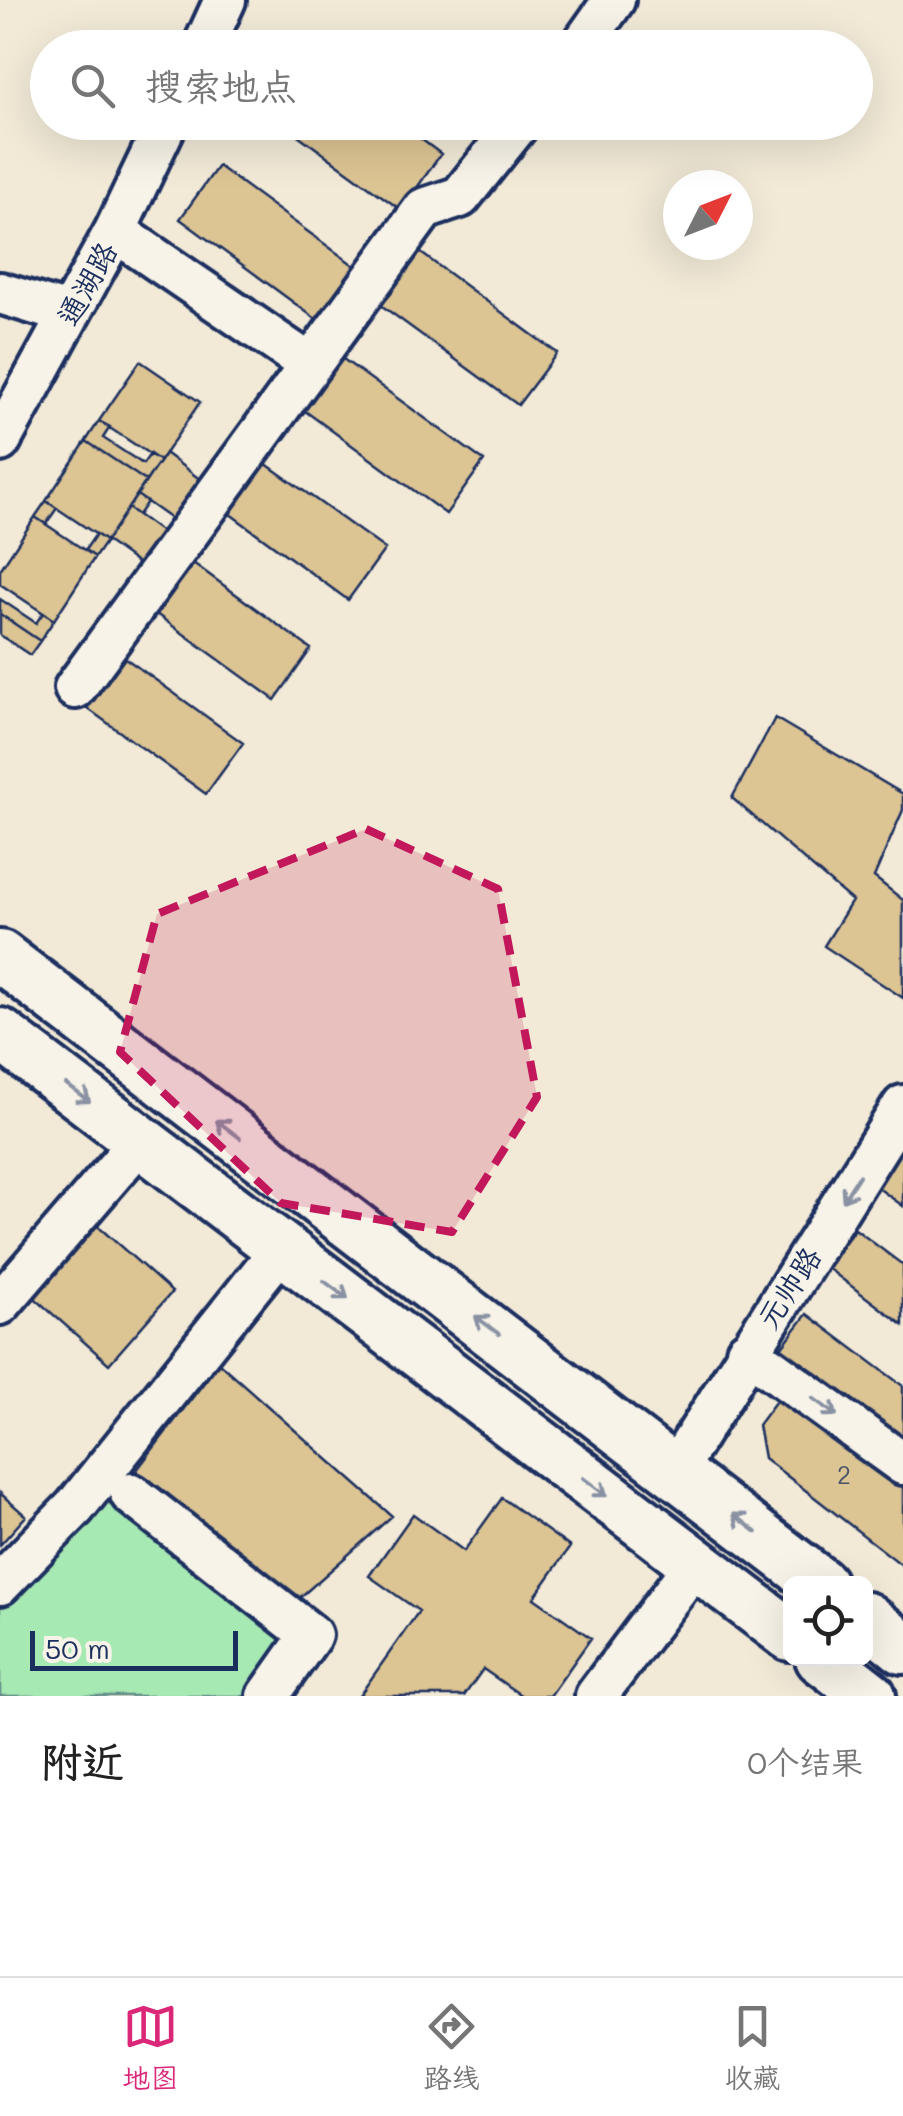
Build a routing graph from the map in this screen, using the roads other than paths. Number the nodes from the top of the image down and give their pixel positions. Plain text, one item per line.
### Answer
1 (226, 0) edge
2 (614, 0) edge
3 (212, 30) edge
4 (593, 30) edge
5 (159, 140) edge
6 (506, 140) edge
7 (116, 231) junction
8 (0, 292) edge
9 (68, 314) junction
10 (309, 364) junction
11 (0, 441) edge
12 (75, 688) dead end
13 (0, 956) edge
14 (0, 1034) edge
15 (903, 1108) edge
16 (141, 1140) junction
17 (282, 1248) junction
18 (0, 1304) edge
19 (747, 1351) junction
20 (903, 1464) edge
21 (676, 1469) junction
22 (131, 1494) dead end
23 (707, 1571) junction
24 (811, 1576) edge
25 (0, 1584) edge
26 (873, 1624) edge
27 (783, 1630) edge
28 (903, 1648) edge
29 (831, 1666) edge
30 (268, 1696) edge
31 (596, 1696) edge
32 (627, 1696) edge
33 (870, 1696) edge

1 - 3 street
2 - 4 street
5 - 7 street, 通湖路
6 - 10 street
7 - 9 street, 通湖路
7 - 10 street
8 - 9 street
9 - 11 street, 通湖路
10 - 12 street
21 -> 13 main road
14 -> 16 main road
15 -> 19 street, 元帅路
16 - 17 main road
16 - 18 street
17 -> 23 main road
17 - 25 street
19 -> 20 street
19 - 21 street, 元帅路
24 -> 21 main road
22 - 30 street
23 - 27 main road
23 - 31 street
23 - 32 street
26 - 28 main road
29 - 33 main road

